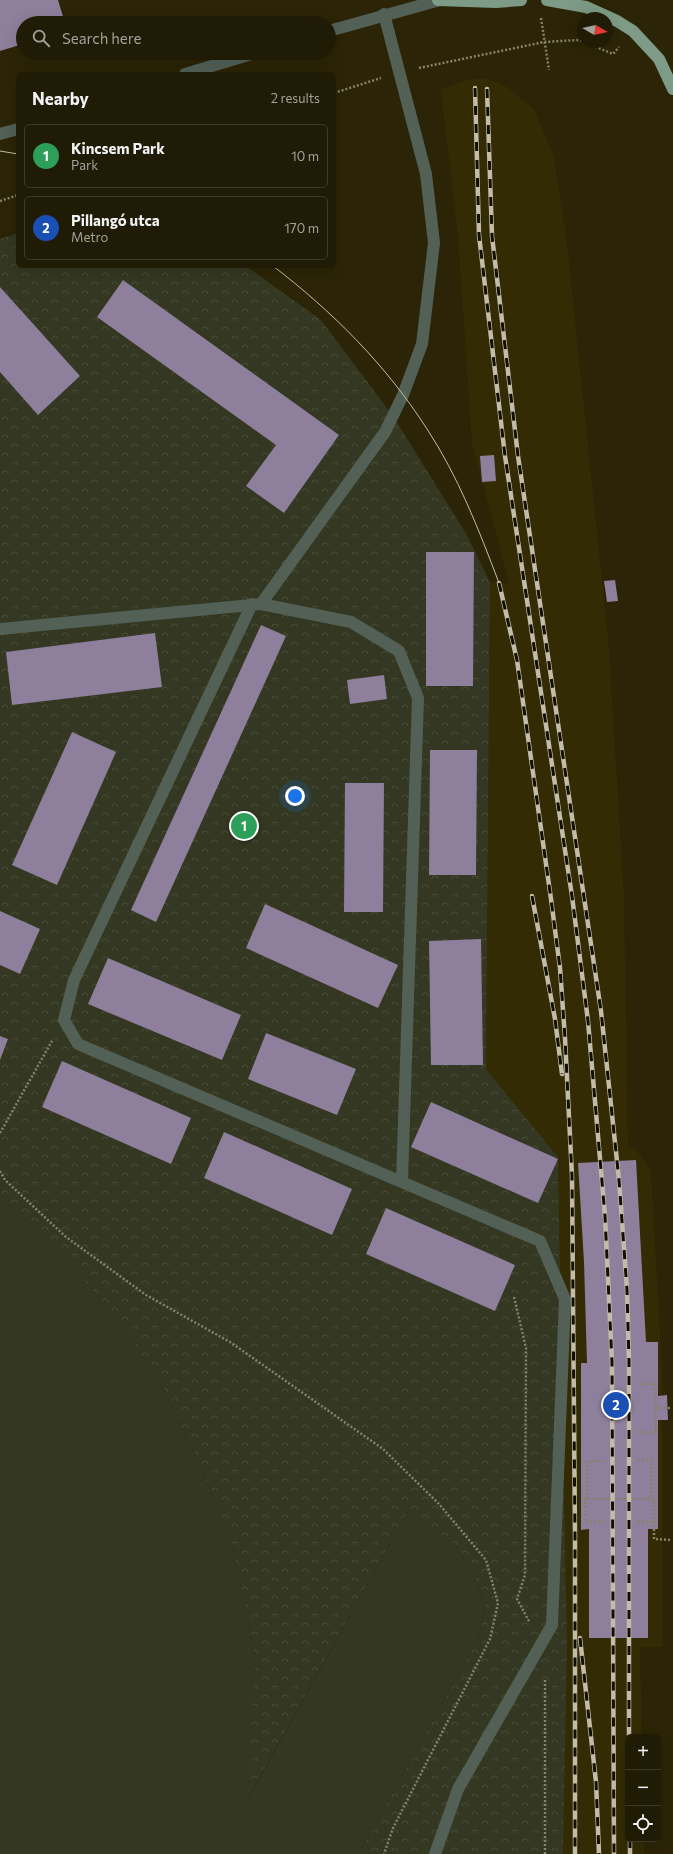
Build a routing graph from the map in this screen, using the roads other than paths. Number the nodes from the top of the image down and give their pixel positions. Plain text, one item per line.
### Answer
1 (438, 0) edge
2 (521, 0) edge
3 (547, 0) edge
4 (384, 14) junction
5 (336, 29) edge
6 (232, 60) edge
7 (192, 72) edge
8 (673, 89) edge
9 (16, 130) edge
10 (0, 134) edge
11 (257, 604) junction
12 (0, 629) edge
13 (402, 1181) junction
14 (435, 1854) edge

1 - 2 main road
1 - 4 street
3 - 8 main road
4 - 5 street
4 - 11 street
6 - 7 street
9 - 10 street
11 - 12 street
11 - 13 street
11 - 13 street
13 - 14 street

